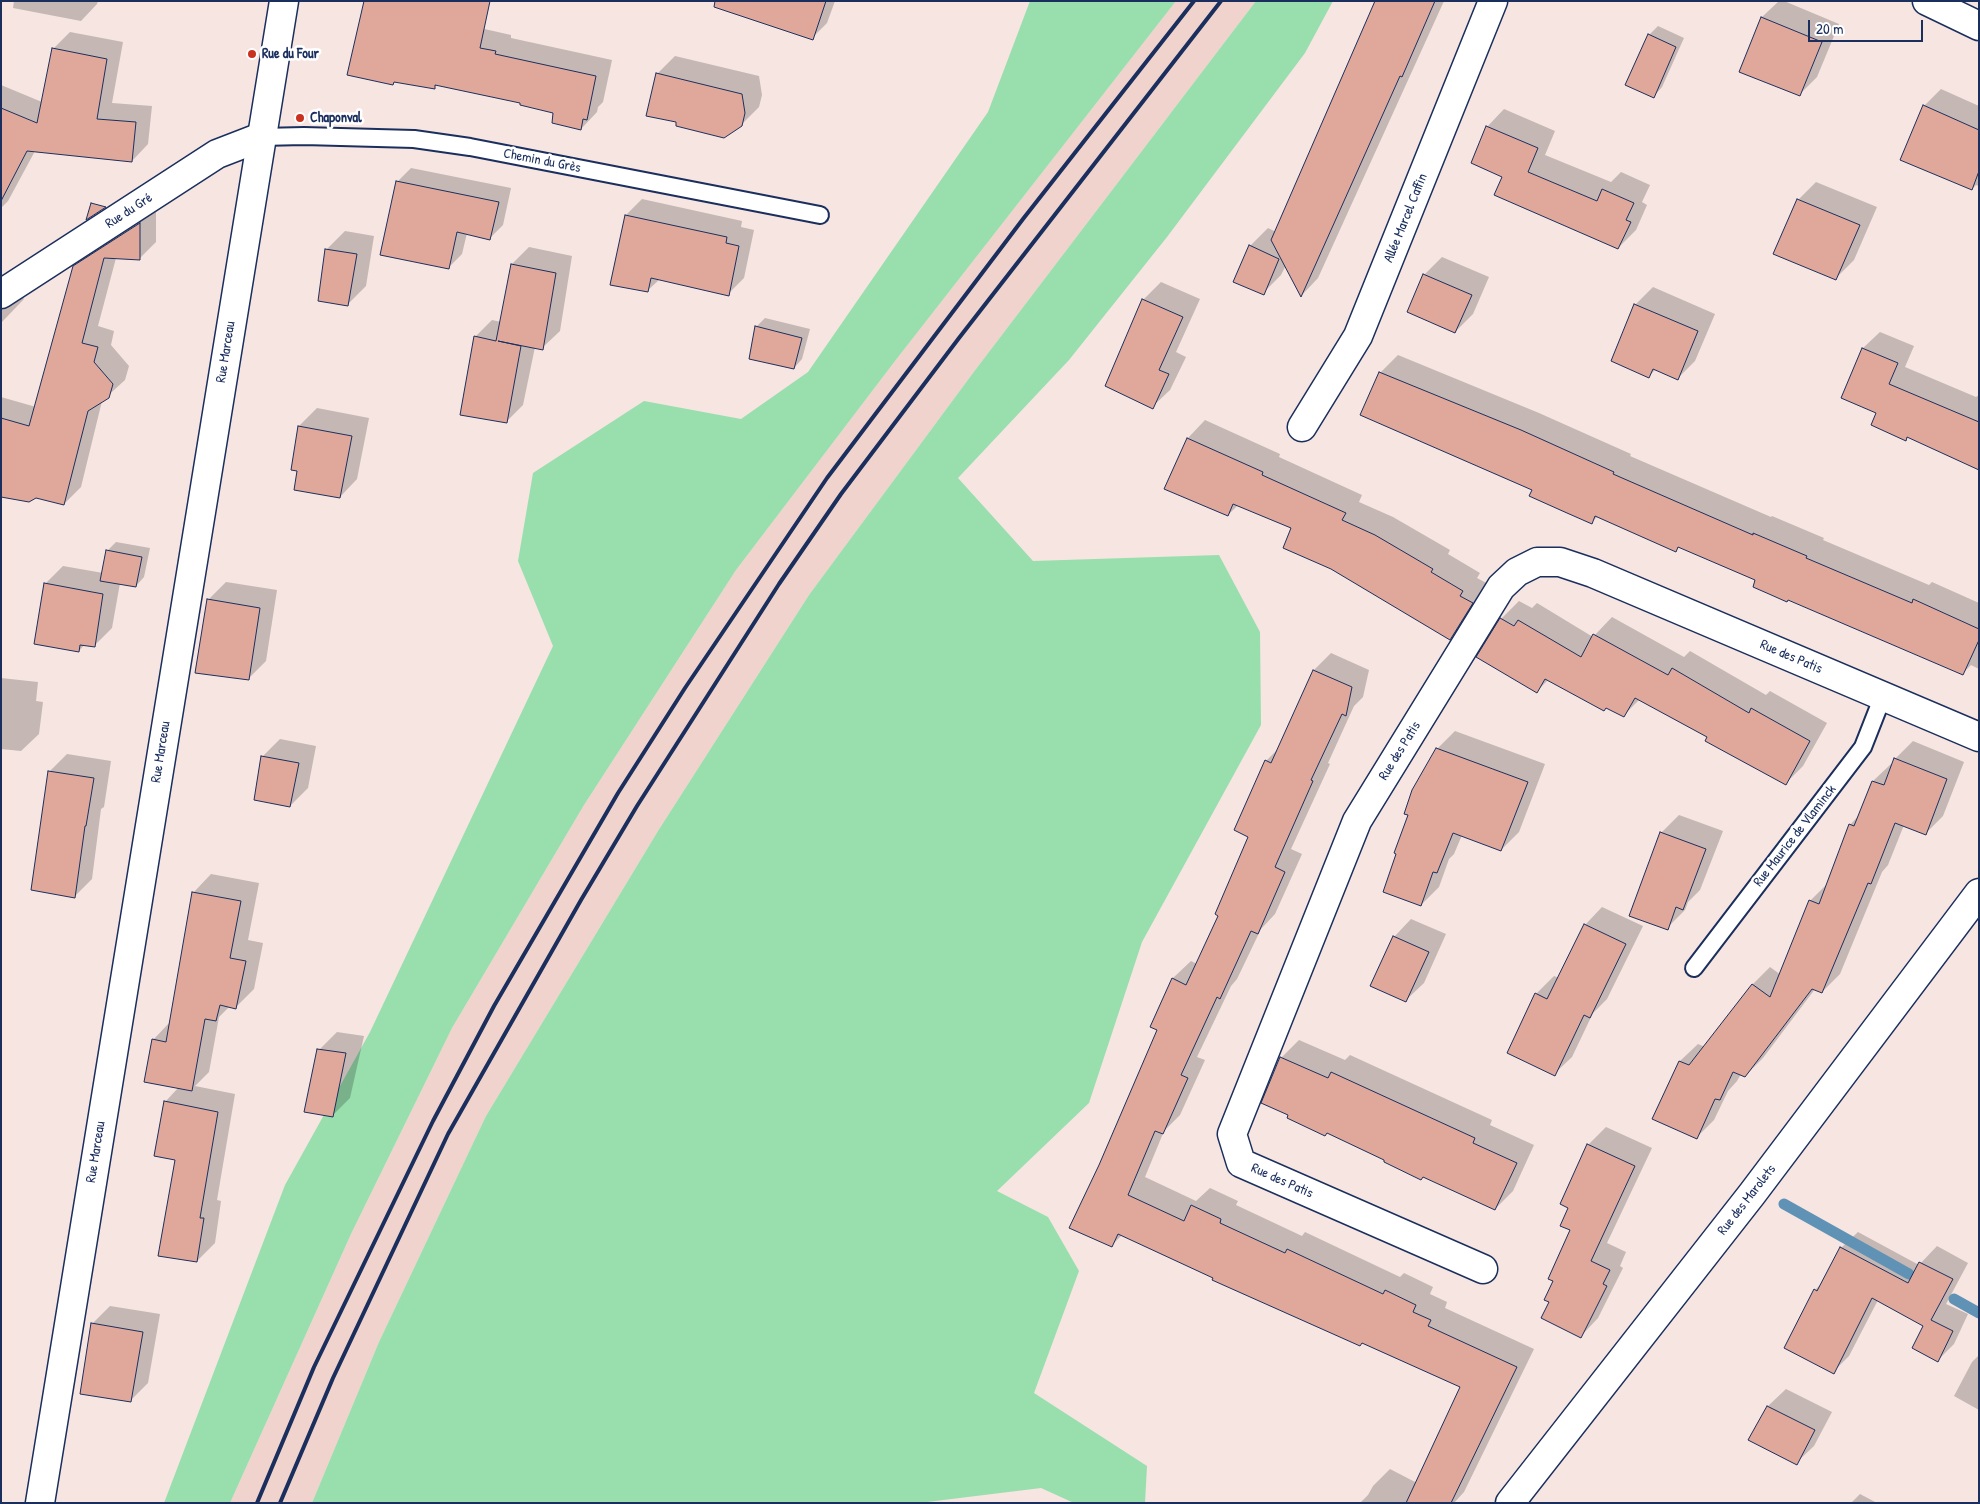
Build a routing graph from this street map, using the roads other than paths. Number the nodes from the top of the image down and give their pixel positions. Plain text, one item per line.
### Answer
1 (284, 1) edge
2 (1492, 1) edge
3 (1927, 1) edge
4 (1979, 26) edge
5 (261, 137) junction
6 (820, 215) dead end
7 (1, 294) edge
8 (1302, 427) dead end
9 (1883, 696) junction
10 (1979, 737) edge
11 (1979, 893) edge
12 (1694, 968) dead end
13 (1483, 1269) dead end
14 (40, 1503) edge
15 (1510, 1503) edge

1 - 5 street, Rue Marceau
2 - 8 street, Allée Marcel Caffin
3 - 4 street
5 - 6 lane, Chemin du Grès
5 - 7 street, Rue du Gré
5 - 14 street, Rue Marceau
9 - 10 street, Rue des Patis
9 - 12 lane, Rue Maurice de Vlaminck
9 - 13 street, Rue des Patis
11 - 15 street, Rue des Marolets

